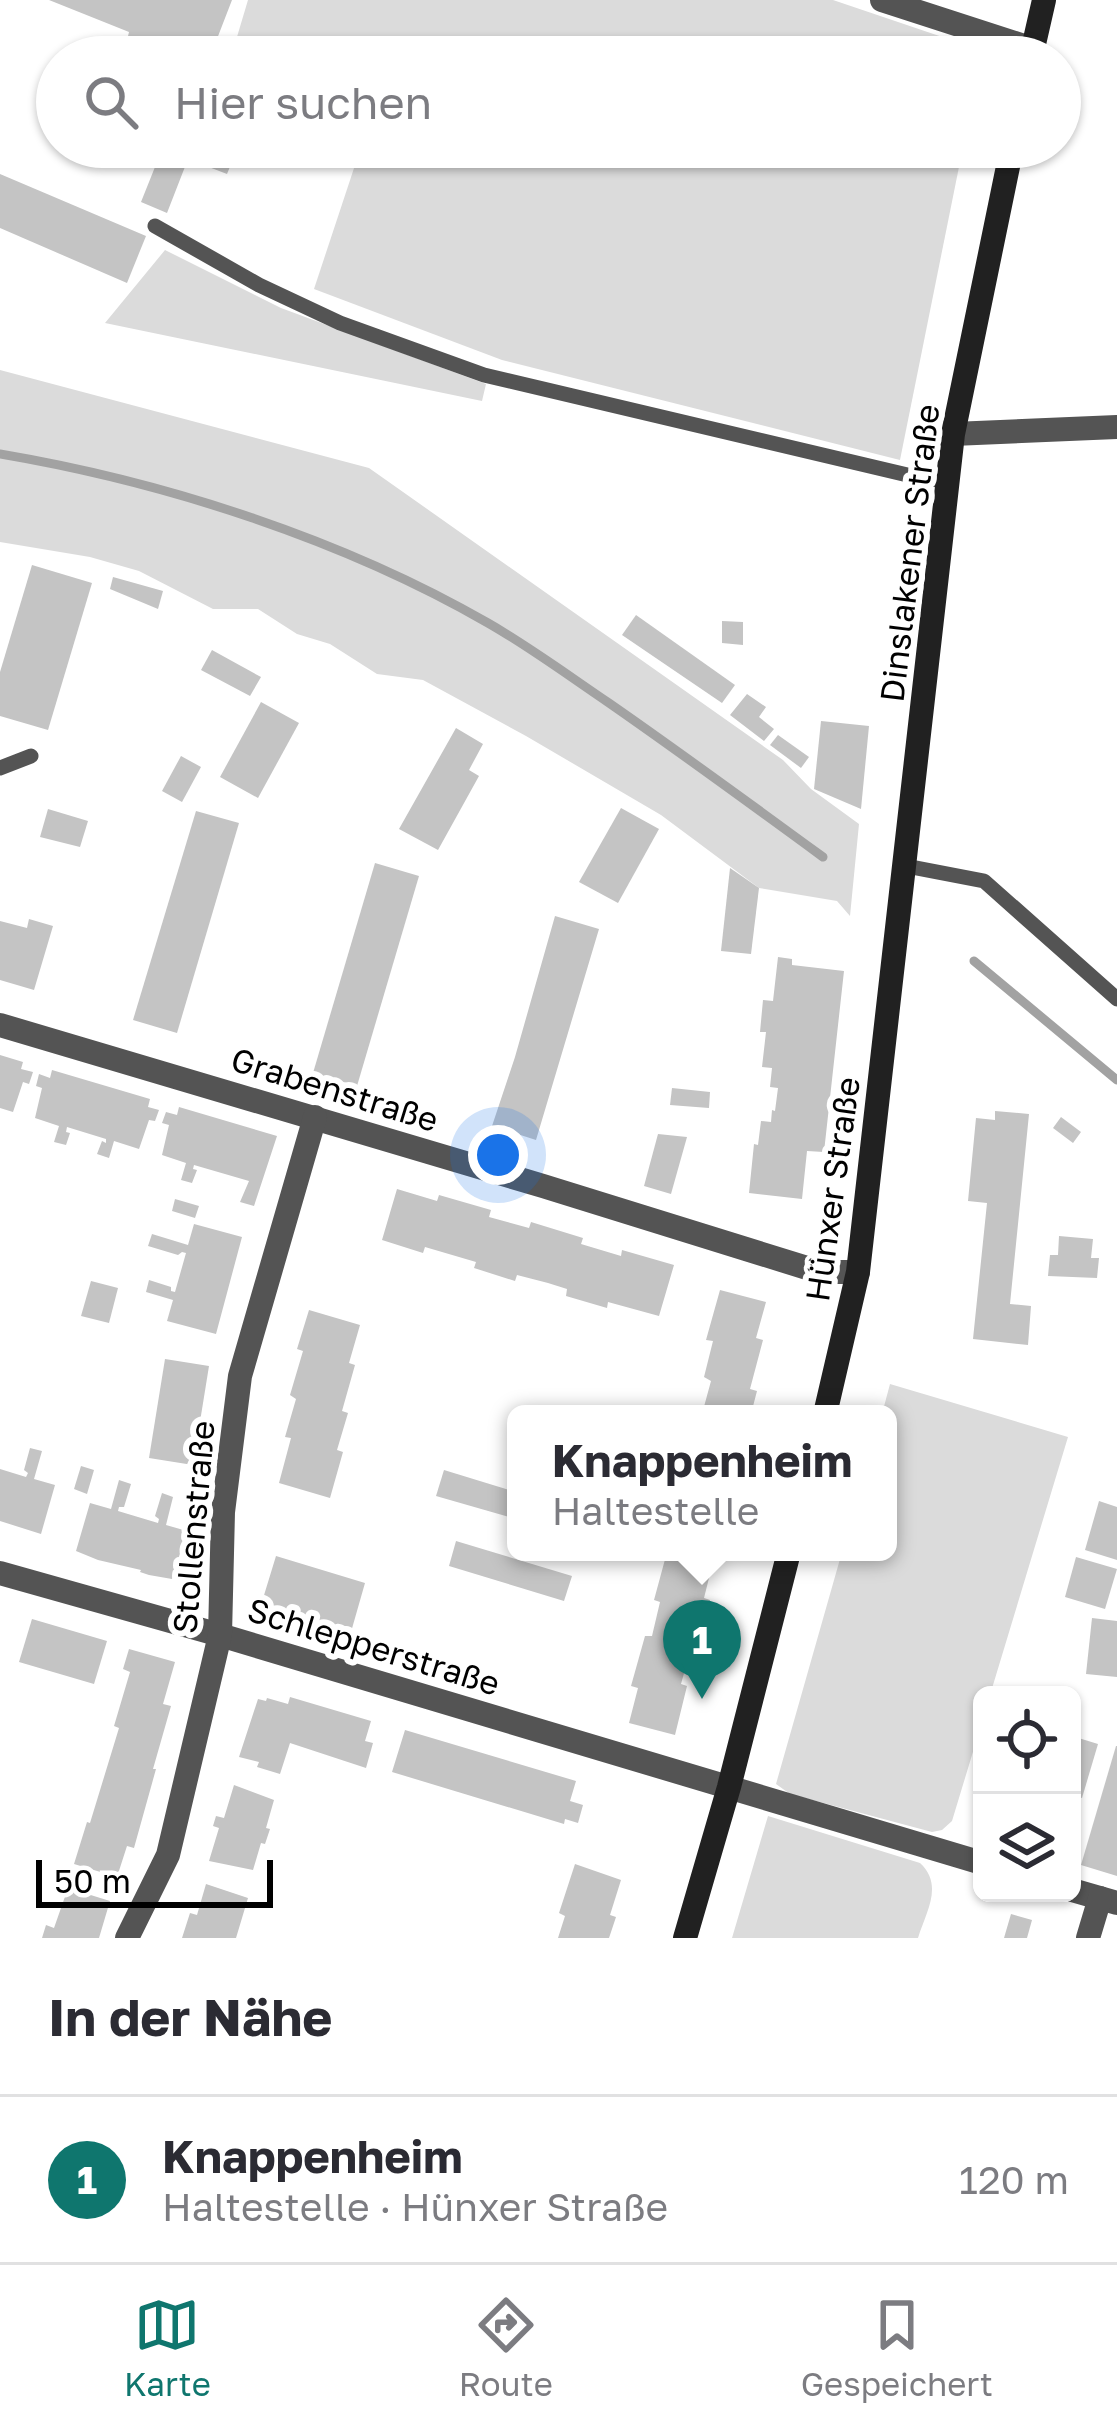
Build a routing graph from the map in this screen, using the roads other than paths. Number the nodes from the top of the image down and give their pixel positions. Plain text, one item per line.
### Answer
1 (882, 0) edge
2 (1044, 0) edge
3 (984, 36) edge
4 (1036, 36) edge
5 (1008, 168) edge
6 (155, 226) dead end
7 (1117, 427) edge
8 (953, 434) junction
9 (946, 481) junction
10 (31, 756) dead end
11 (0, 768) edge
12 (906, 866) junction
13 (894, 970) joint
14 (1117, 999) edge
15 (0, 1024) edge
16 (315, 1117) junction
17 (858, 1273) junction
18 (827, 1405) edge
19 (787, 1561) edge
20 (0, 1573) edge
21 (220, 1635) junction
22 (729, 1786) junction
23 (973, 1860) edge
24 (1108, 1901) edge
25 (127, 1938) edge
26 (686, 1938) edge
27 (1088, 1938) edge

1 - 3 street
2 - 4 main road
5 - 8 main road, Dinslakener Straße
6 - 9 lane
7 - 8 street
8 - 9 main road, Dinslakener Straße
9 - 12 main road, Dinslakener Straße
10 - 11 lane
12 - 13 main road, Dinslakener Straße
12 - 14 lane
13 - 17 main road, Hünxer Straße
15 - 16 street, Grabenstraße
16 - 17 street, Grabenstraße
16 - 21 street, Stollenstraße
17 - 18 main road, Hünxer Straße
19 - 22 main road
20 - 21 street, Schlepperstraße
21 - 22 street, Schlepperstraße
21 - 25 street, Stollenstraße
22 - 23 street, Schlepperstraße
22 - 26 main road
24 - 27 street

